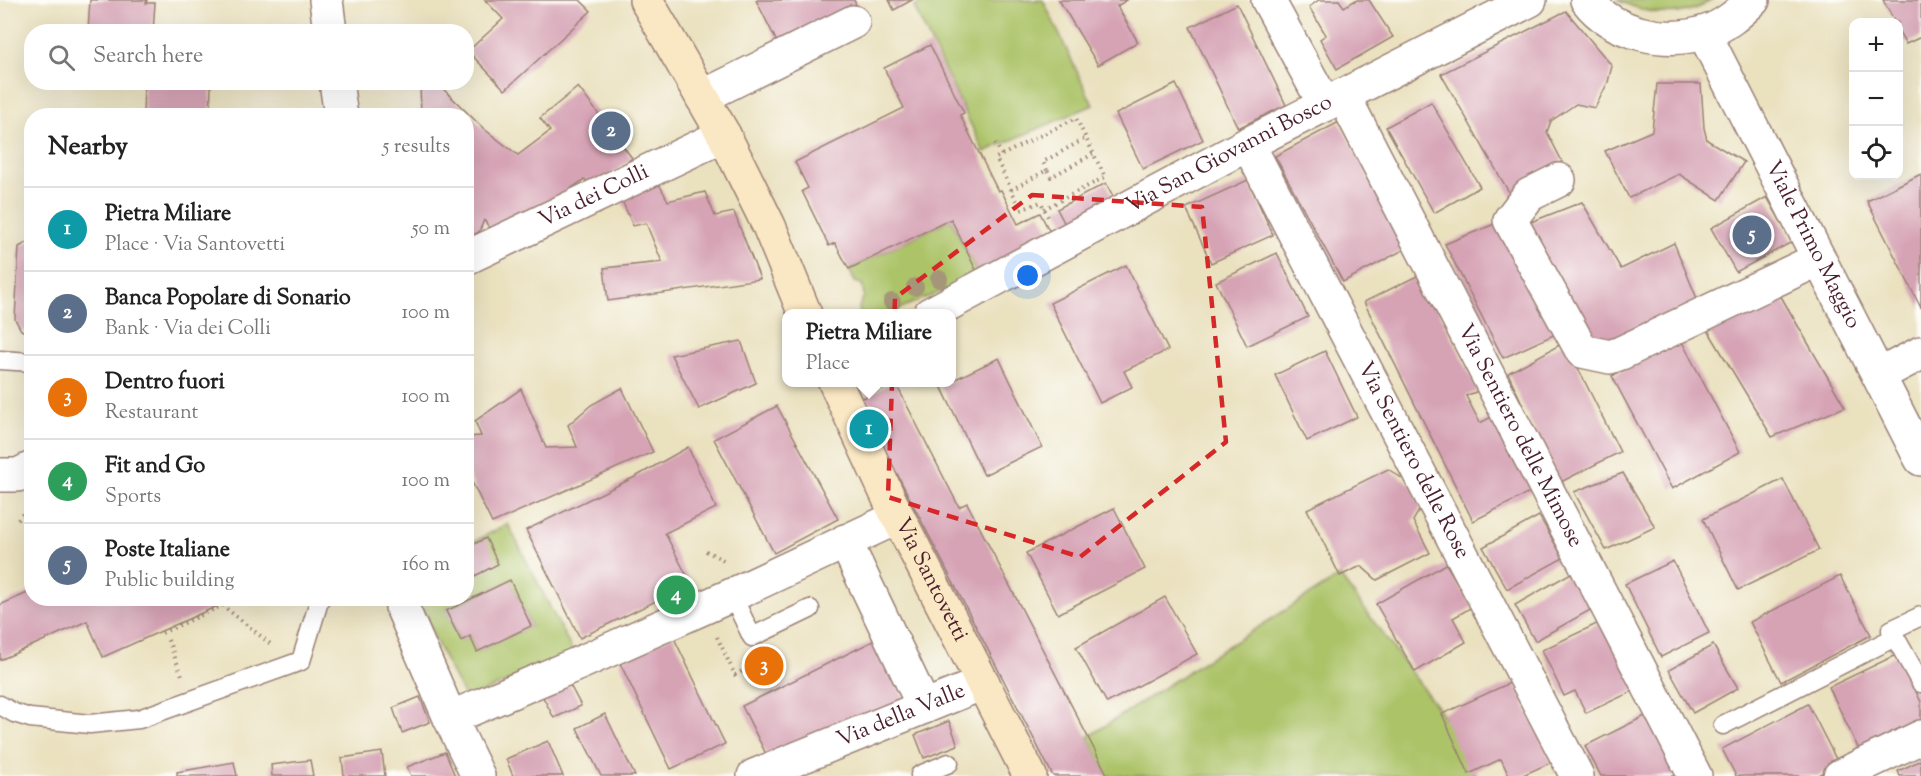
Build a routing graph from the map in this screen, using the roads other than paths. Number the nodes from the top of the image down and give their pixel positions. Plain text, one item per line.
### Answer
1 (326, 0) edge
2 (646, 0) edge
3 (1268, 0) edge
4 (1530, 0) edge
5 (1587, 0) edge
6 (1753, 0) edge
7 (853, 22) dead end
8 (329, 24) edge
9 (1704, 33) junction
10 (337, 90) edge
11 (702, 97) junction
12 (1334, 100) junction
13 (340, 108) edge
14 (724, 135) junction
15 (1248, 144) junction
16 (1559, 180) dead end
17 (474, 254) edge
18 (1819, 259) junction
19 (803, 309) edge
20 (940, 309) edge
21 (1921, 353) edge
22 (0, 360) edge
23 (24, 362) edge
24 (1878, 375) junction
25 (837, 387) edge
26 (1921, 459) edge
27 (24, 472) edge
28 (0, 476) edge
29 (898, 517) junction
30 (845, 541) junction
31 (732, 595) junction
32 (318, 606) edge
33 (402, 606) edge
34 (810, 609) dead end
35 (1921, 616) edge
36 (1895, 637) junction
37 (1921, 682) edge
38 (983, 683) junction
39 (0, 705) edge
40 (924, 707) junction
41 (450, 718) junction
42 (1723, 725) dead end
43 (1921, 737) edge
44 (948, 763) dead end
45 (920, 775) edge
46 (478, 776) edge
47 (754, 776) edge
48 (1030, 776) edge
49 (1577, 776) edge
50 (1695, 776) edge
51 (1840, 776) edge

1 - 8 street
2 - 11 main road
3 - 12 street, Via Sentiero delle Mimose
4 - 12 street, Via San Giovanni Bosco
5 - 9 street
6 - 9 street
7 - 11 street
9 - 18 street, Viale Primo Maggio
10 - 13 street
11 - 14 main road
12 - 15 street, Via San Giovanni Bosco
12 - 50 street, Via Sentiero delle Mimose
14 - 17 street, Via dei Colli
14 - 19 main road
15 - 20 street, Via San Giovanni Bosco
15 - 49 street, Via Sentiero delle Rose
16 - 18 street
18 - 24 street, Viale Primo Maggio
21 - 24 street
22 - 23 lane
24 - 26 street, Viale Primo Maggio
25 - 29 main road, Via Santovetti
27 - 28 street
29 - 30 street
29 - 38 main road, Via Santovetti
30 - 31 street
30 - 40 street
31 - 34 lane
31 - 41 street
32 - 39 lane
33 - 41 street
35 - 36 lane
36 - 37 lane
36 - 42 lane
38 - 40 street, Via della Valle
38 - 48 main road, Via Santovetti
40 - 47 street, Via della Valle
41 - 46 street
43 - 51 street
44 - 45 lane

